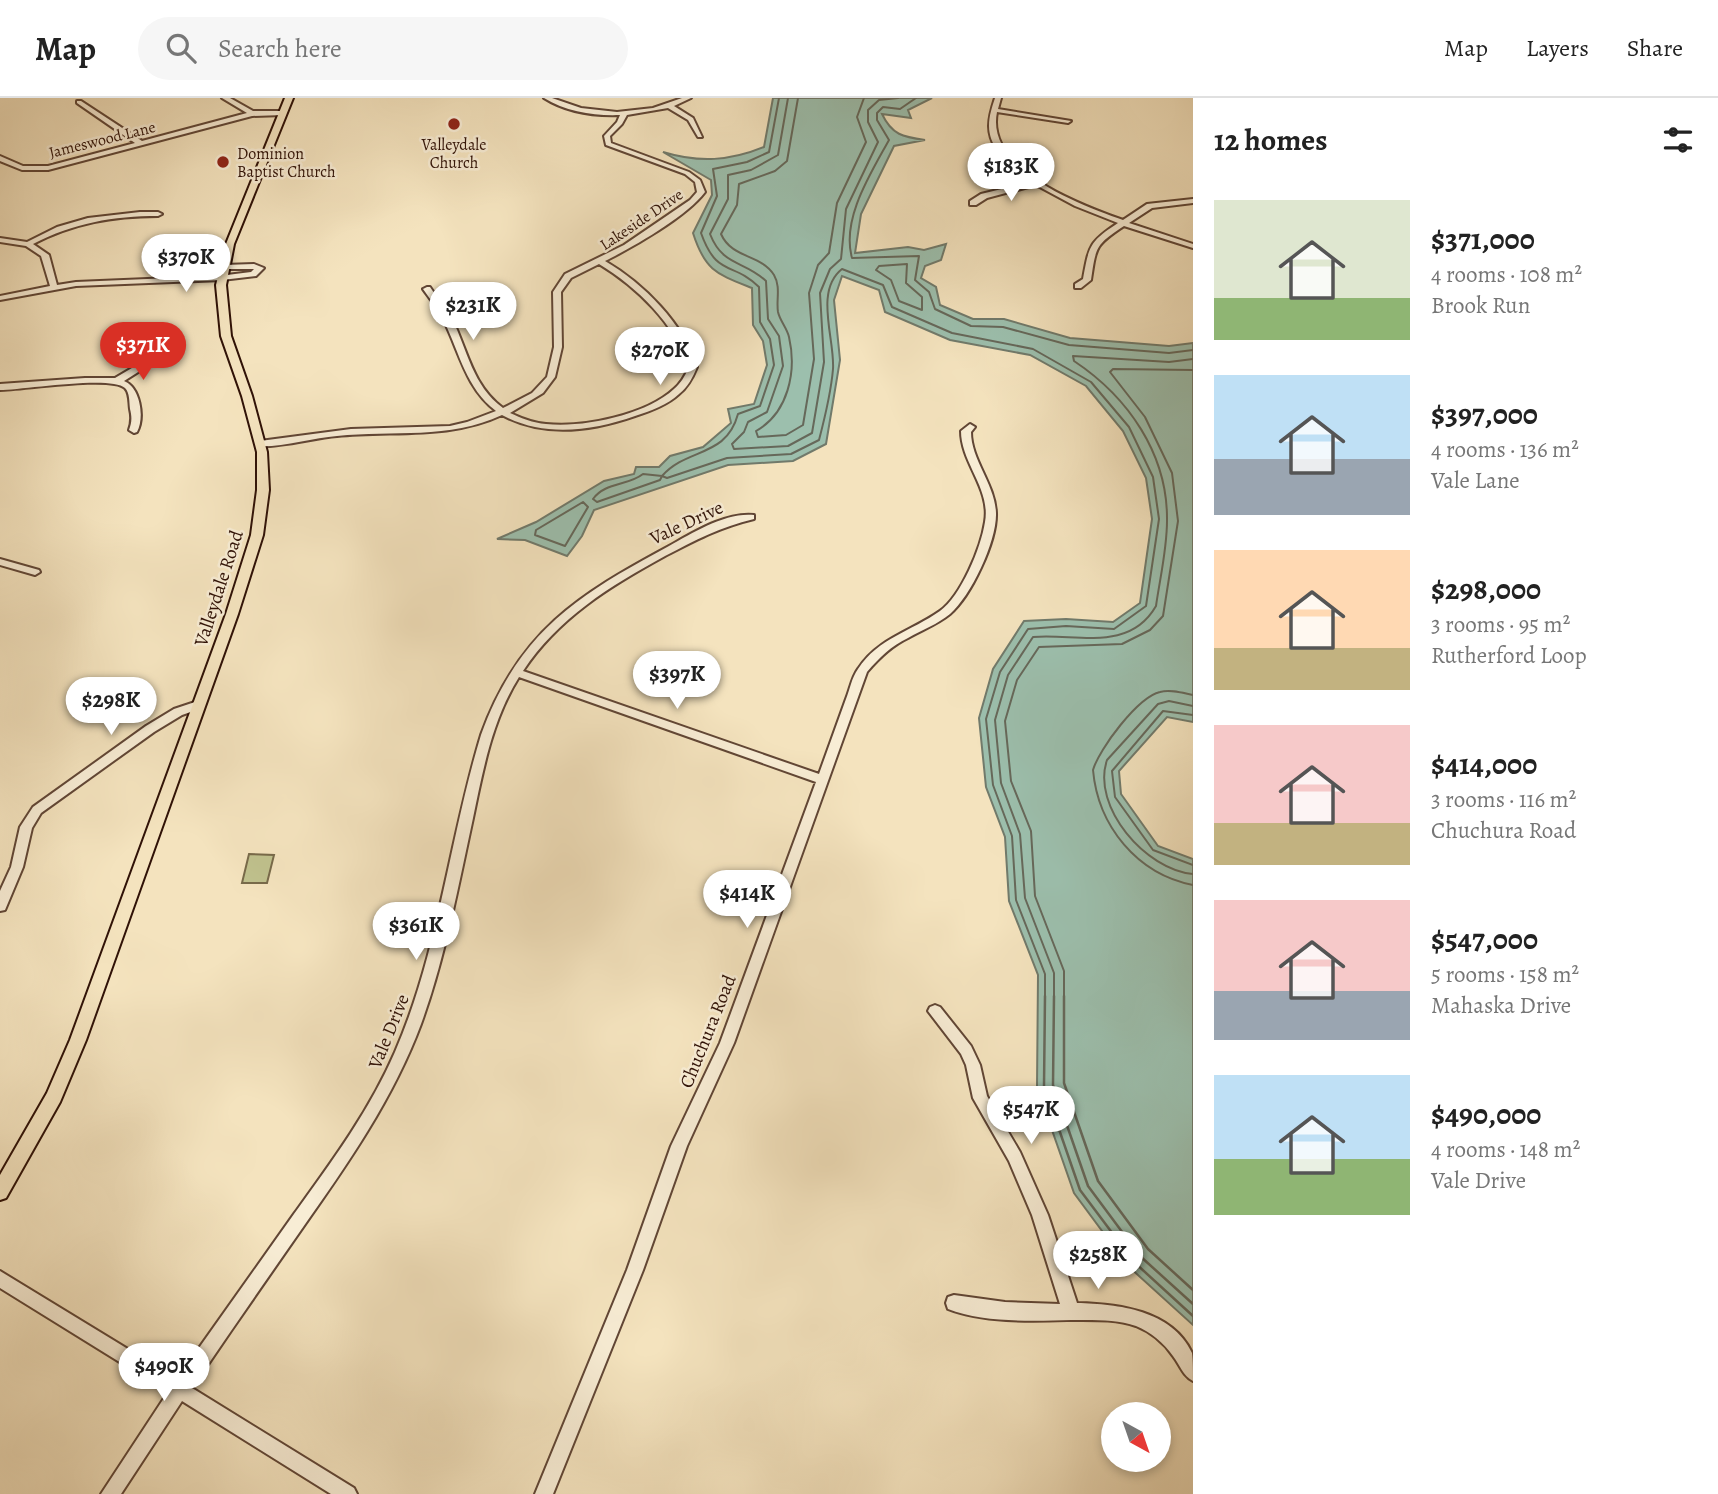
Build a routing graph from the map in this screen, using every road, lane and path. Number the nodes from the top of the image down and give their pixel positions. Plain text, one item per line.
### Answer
1 (225, 98) edge
2 (289, 98) edge
3 (547, 98) edge
4 (569, 98) edge
5 (688, 98) edge
6 (998, 98) edge
7 (79, 103) dead end
8 (557, 103) junction
9 (670, 106) junction
10 (995, 110) junction
11 (252, 114) junction
12 (282, 114) junction
13 (624, 114) junction
14 (1068, 121) dead end
15 (700, 136) dead end
16 (142, 144) junction
17 (0, 158) edge
18 (1037, 183) junction
19 (1193, 201) edge
20 (973, 202) dead end
21 (158, 214) dead end
22 (1123, 223) junction
23 (0, 240) edge
24 (28, 244) junction
25 (1193, 246) edge
26 (601, 262) junction
27 (223, 274) junction
28 (149, 279) joint
29 (1078, 286) dead end
30 (54, 287) junction
31 (426, 289) dead end
32 (0, 298) edge
33 (154, 358) dead end
34 (117, 381) junction
35 (0, 387) edge
36 (505, 411) junction
37 (970, 427) dead end
38 (134, 430) dead end
39 (260, 444) junction
40 (751, 517) dead end
41 (0, 562) edge
42 (35, 572) dead end
43 (518, 673) junction
44 (198, 705) junction
45 (824, 780) junction
46 (0, 906) edge
47 (935, 1011) dead end
48 (0, 1192) edge
49 (0, 1279) edge
50 (954, 1303) dead end
51 (1071, 1311) junction
52 (1193, 1372) edge
53 (181, 1391) junction
54 (110, 1494) edge
55 (348, 1494) edge
56 (544, 1494) edge

1 - 11 street
2 - 12 main road, Valleydale Road
3 - 8 street
4 - 8 street
5 - 9 street
6 - 10 street
7 - 16 street
8 - 13 street
9 - 13 street
9 - 15 street
10 - 14 street
10 - 18 street
11 - 12 street, Jameswood Lane
11 - 16 street, Jameswood Lane
12 - 27 main road, Valleydale Road
13 - 26 street, Lakeside Drive
16 - 17 street, Jameswood Lane
18 - 20 street
18 - 22 street
19 - 22 street
21 - 24 street
22 - 25 street
22 - 29 street
23 - 24 street
24 - 30 street
26 - 36 street, Lakeside Drive
26 - 36 street
27 - 28 street
27 - 39 main road, Valleydale Road
28 - 30 street
30 - 32 street
31 - 36 street
33 - 34 street
34 - 35 street
34 - 38 street
36 - 39 street, Lakeside Drive
37 - 45 street, Chuchura Road
39 - 44 main road, Valleydale Road
40 - 43 street, Vale Drive
41 - 42 street
43 - 45 street
43 - 53 street, Vale Drive
44 - 46 street
44 - 48 main road, Valleydale Road
45 - 56 street, Chuchura Road
47 - 51 street
49 - 53 street
50 - 51 street
51 - 52 street
53 - 54 street, Vale Drive
53 - 55 street

